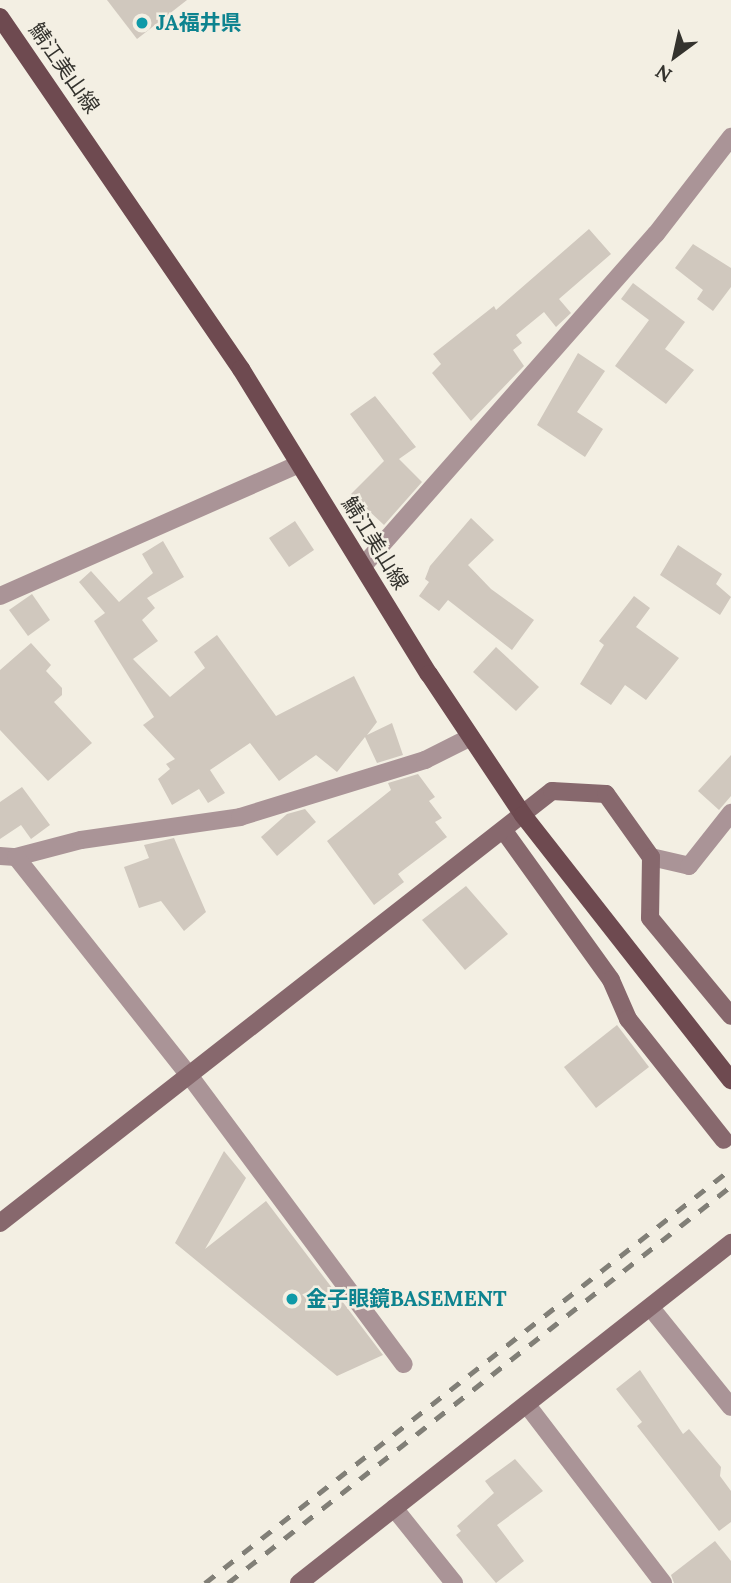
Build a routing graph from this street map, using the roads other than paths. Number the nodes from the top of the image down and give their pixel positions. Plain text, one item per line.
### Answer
1 (0, 17) edge
2 (731, 137) edge
3 (299, 464) junction
4 (363, 566) junction
5 (0, 596) edge
6 (471, 737) junction
7 (731, 813) edge
8 (523, 815) junction
9 (504, 831) junction
10 (8, 856) edge
11 (652, 857) junction
12 (731, 1016) edge
13 (189, 1075) junction
14 (731, 1080) edge
15 (727, 1138) edge
16 (0, 1223) edge
17 (731, 1243) edge
18 (651, 1308) junction
19 (404, 1364) dead end
20 (527, 1405) junction
21 (731, 1407) edge
22 (394, 1508) junction
23 (299, 1583) edge
24 (454, 1583) edge
25 (663, 1583) edge

1 - 3 main road, 鯖江美山線
2 - 4 street
3 - 4 main road, 鯖江美山線
3 - 5 street
4 - 6 main road, 鯖江美山線
6 - 8 main road, 鯖江美山線
6 - 10 street
7 - 11 street
8 - 9 street
8 - 11 street
8 - 14 main road, 鯖江美山線
9 - 13 street
9 - 15 street
10 - 13 street
11 - 12 street
13 - 16 street
13 - 19 street
17 - 18 street
18 - 20 street
18 - 21 street
20 - 22 street
20 - 25 street
22 - 23 street
22 - 24 street

